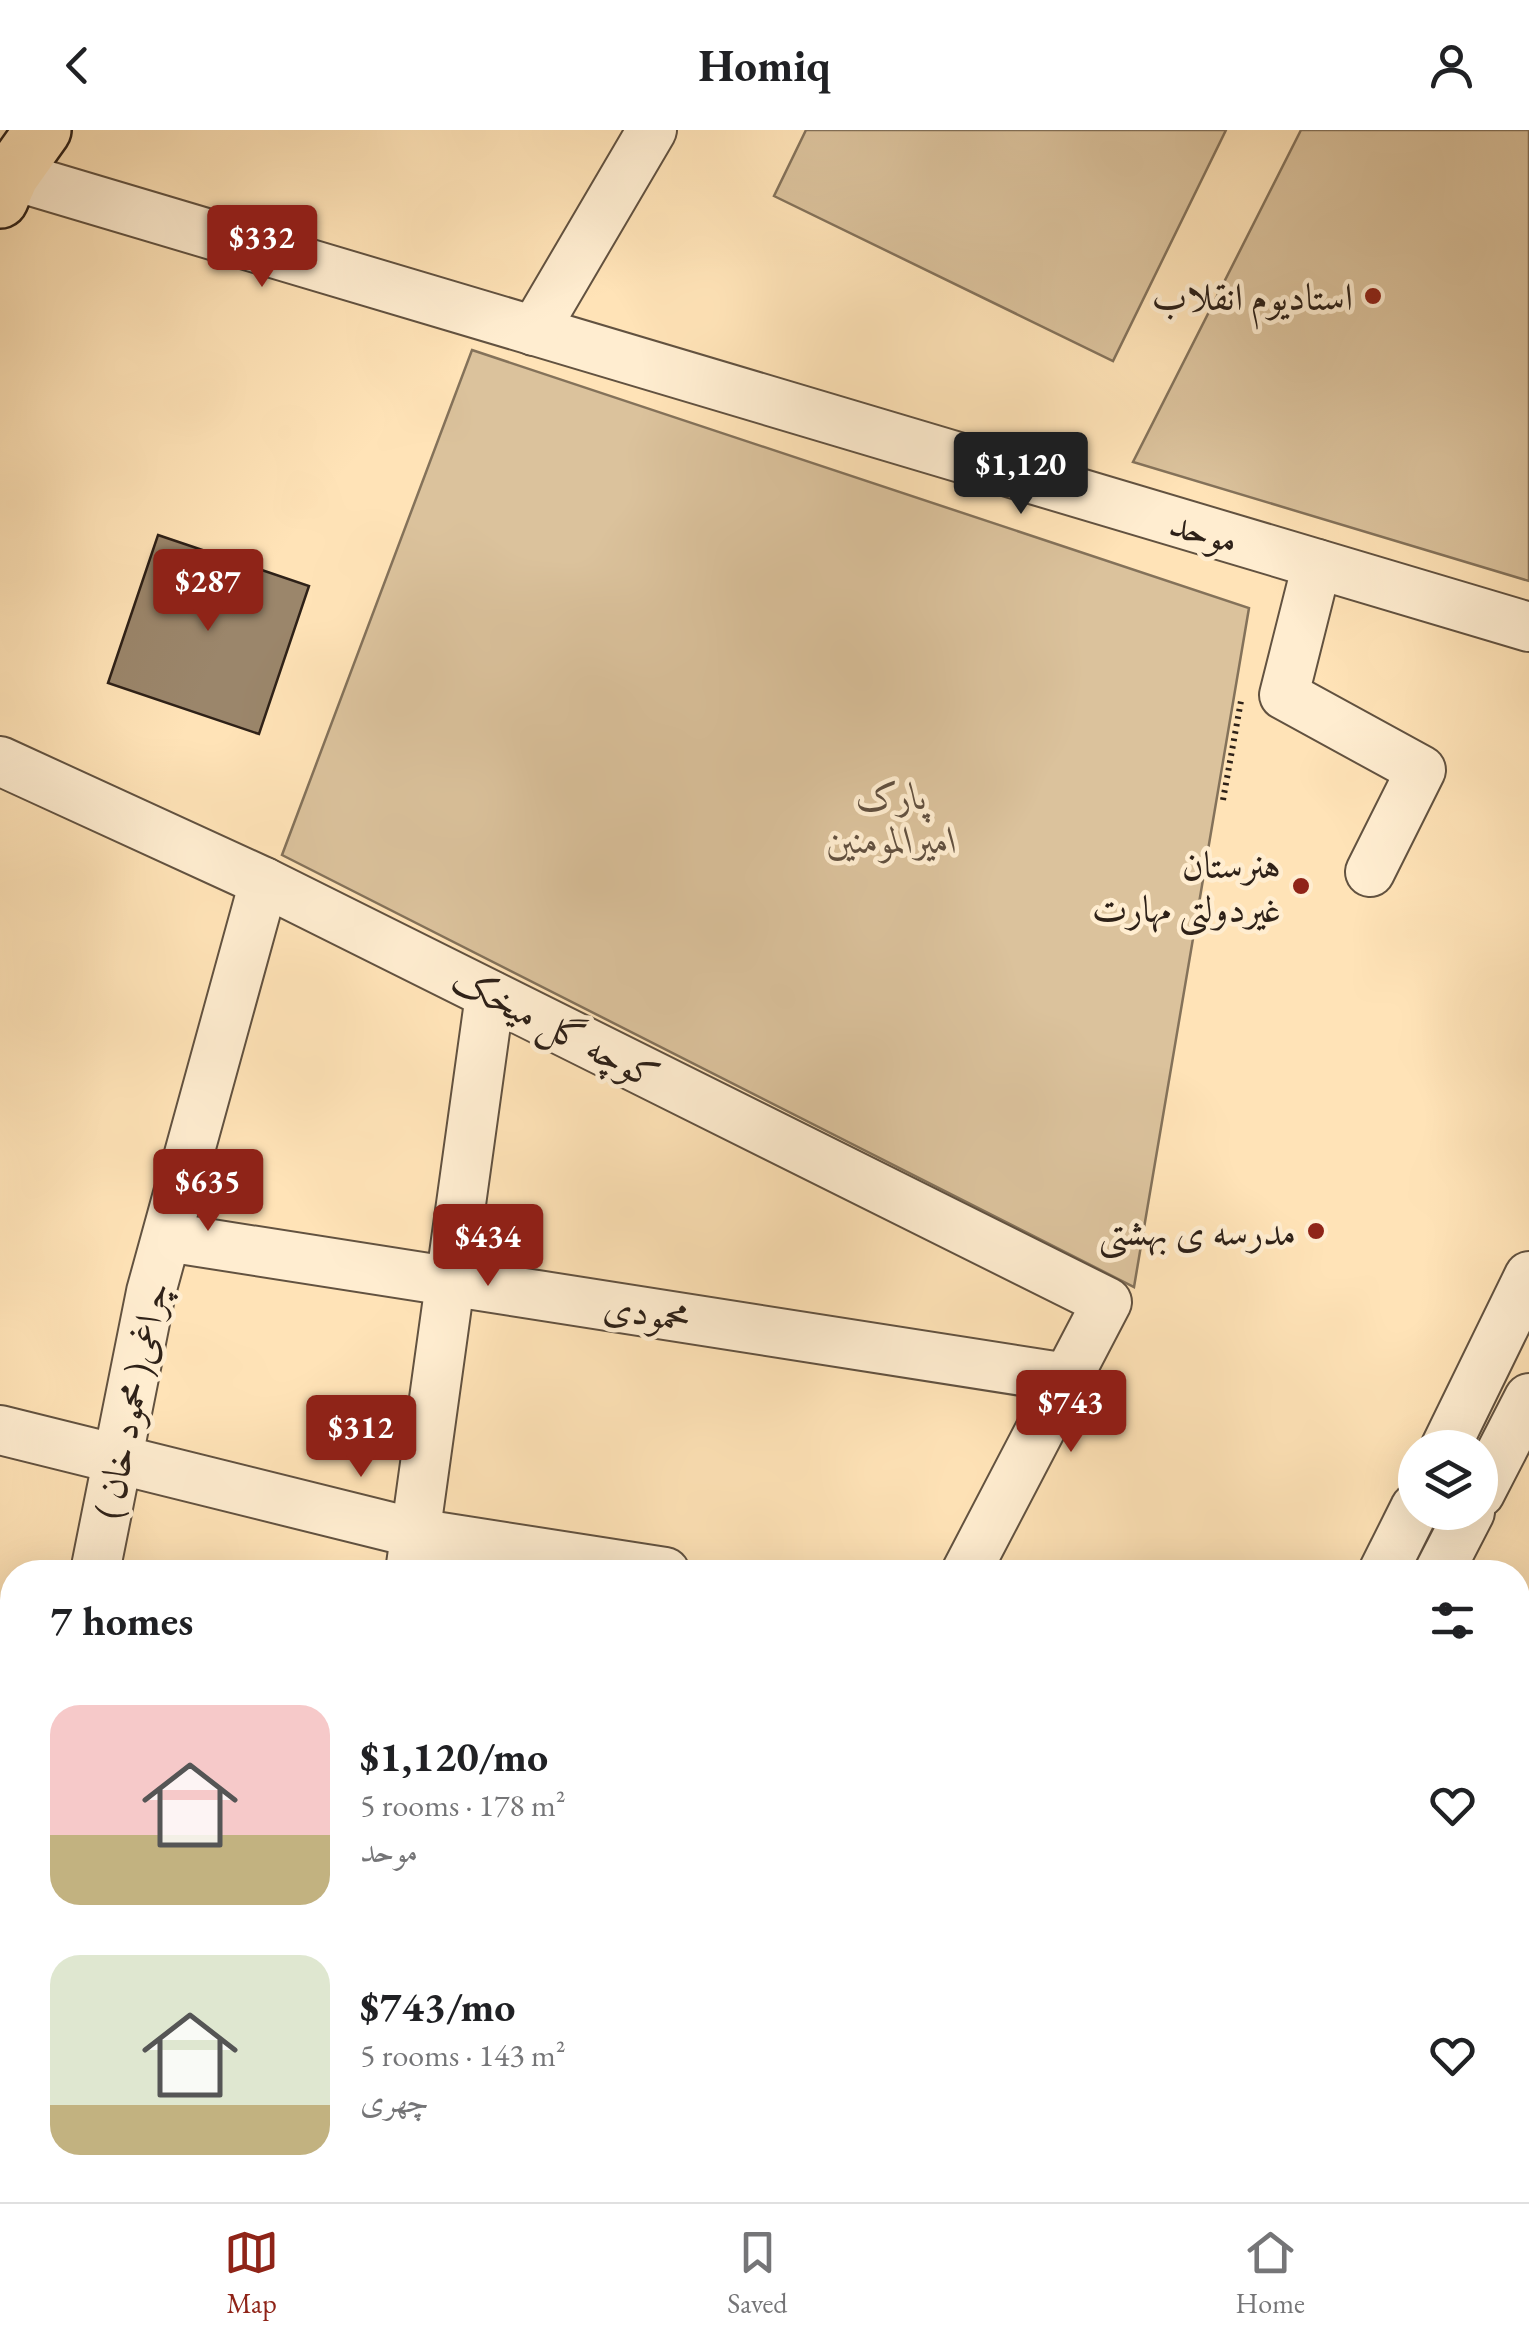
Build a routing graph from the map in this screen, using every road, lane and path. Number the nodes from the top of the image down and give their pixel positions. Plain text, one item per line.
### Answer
1 (652, 130) edge
2 (14, 160) edge
3 (534, 332) junction
4 (1317, 564) junction
5 (1529, 627) edge
6 (1284, 695) junction
7 (0, 760) edge
8 (1223, 800) dead end
9 (1370, 872) dead end
10 (264, 882) junction
11 (490, 995) junction
12 (167, 1237) junction
13 (1529, 1276) edge
14 (450, 1281) junction
15 (1067, 1378) junction
16 (1529, 1398) edge
17 (0, 1430) edge
18 (1454, 1430) edge
19 (1498, 1458) edge
20 (118, 1459) junction
21 (1404, 1530) edge
22 (1461, 1530) edge
23 (412, 1553) edge
24 (97, 1560) edge
25 (505, 1560) edge
26 (972, 1560) edge
27 (1389, 1560) edge
28 (1445, 1560) edge

1 - 3 street
2 - 3 street, موحد
3 - 4 street, موحد
4 - 5 street, موحد
4 - 6 street
6 - 8 path
6 - 9 street
7 - 10 street, کوچه گل میخک
10 - 11 street, کوچه گل میخک
10 - 12 street, چراغی( محمود خان )
11 - 14 street
11 - 15 street, کوچه گل میخک
12 - 14 street, محمودی
12 - 20 street, چراغی( محمود خان )
13 - 18 street
14 - 15 street, محمودی
14 - 23 street
15 - 26 street
16 - 19 street
17 - 20 street
20 - 23 street
20 - 24 street, چراغی( محمود خان )
21 - 27 street
22 - 28 street
23 - 25 street

